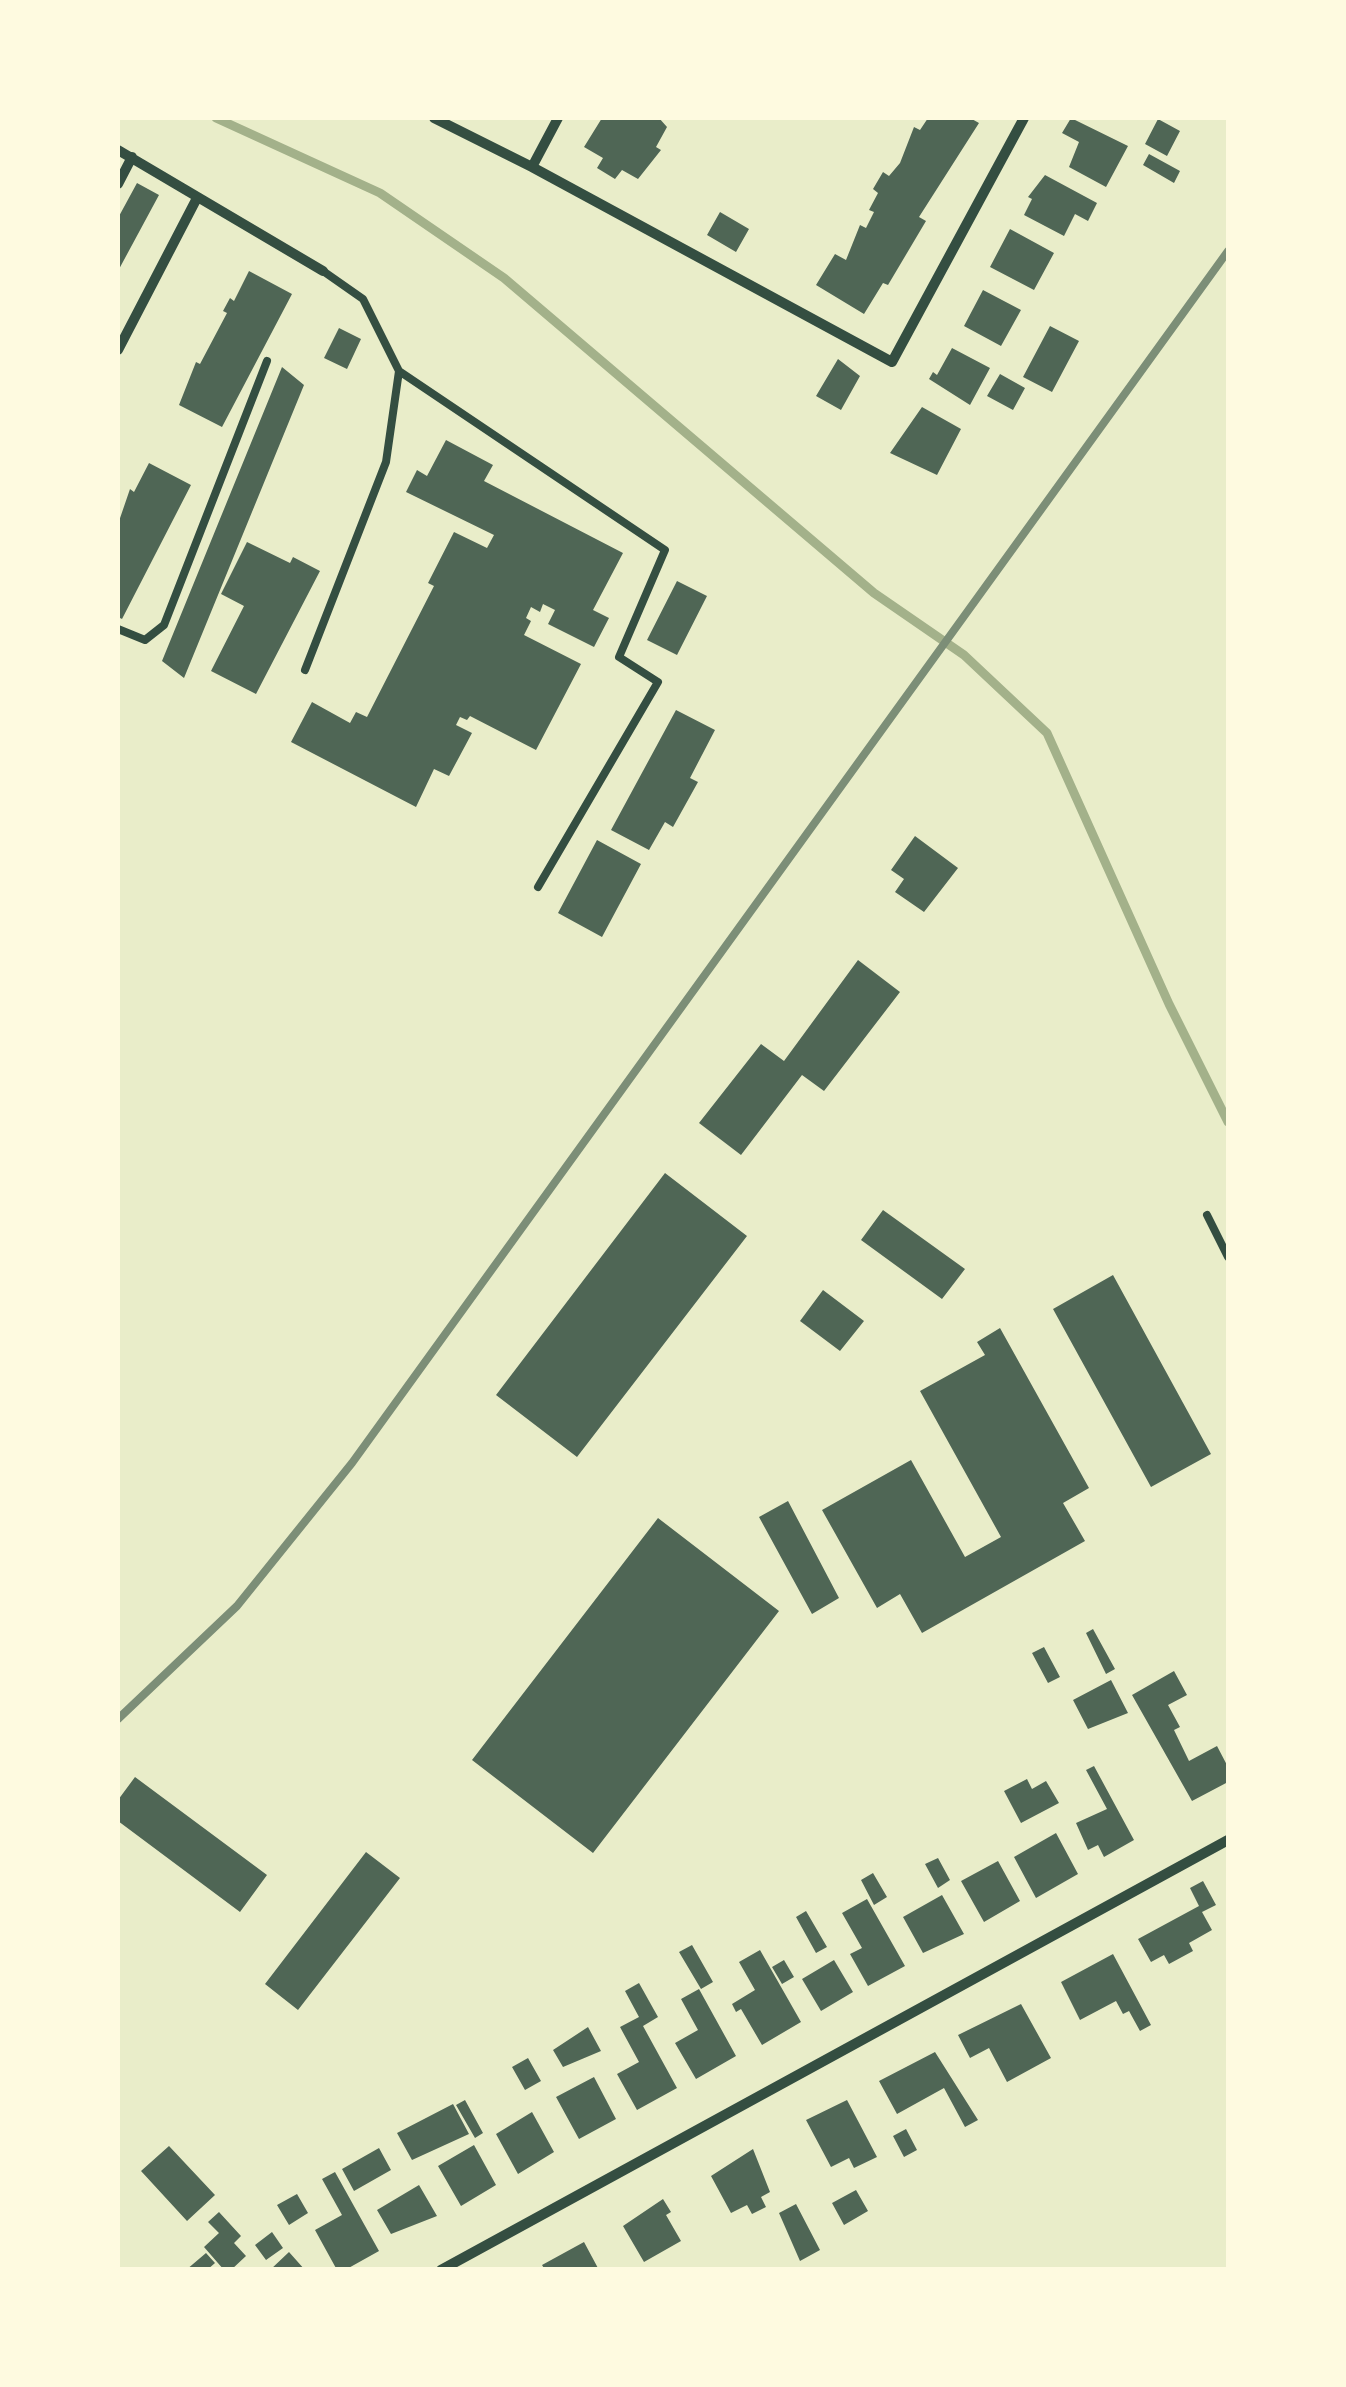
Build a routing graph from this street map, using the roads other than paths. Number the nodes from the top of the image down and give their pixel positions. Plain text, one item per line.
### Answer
1 (434, 118) edge
2 (558, 118) edge
3 (1024, 118) edge
4 (118, 150) edge
5 (132, 157) junction
6 (532, 167) junction
7 (118, 184) edge
8 (197, 198) junction
9 (323, 271) joint
10 (118, 350) edge
11 (267, 361) dead end
12 (400, 370) junction
13 (118, 629) edge
14 (305, 670) dead end
15 (538, 887) dead end
16 (1207, 1216) dead end
17 (1228, 1256) edge
18 (1228, 1840) edge
19 (441, 2270) edge

1 - 6 street
2 - 6 street
3 - 6 street
4 - 5 street
5 - 7 street
5 - 8 street
8 - 9 street
8 - 10 street
9 - 12 lane
11 - 13 lane
12 - 14 lane
12 - 15 lane
16 - 17 lane
18 - 19 street

